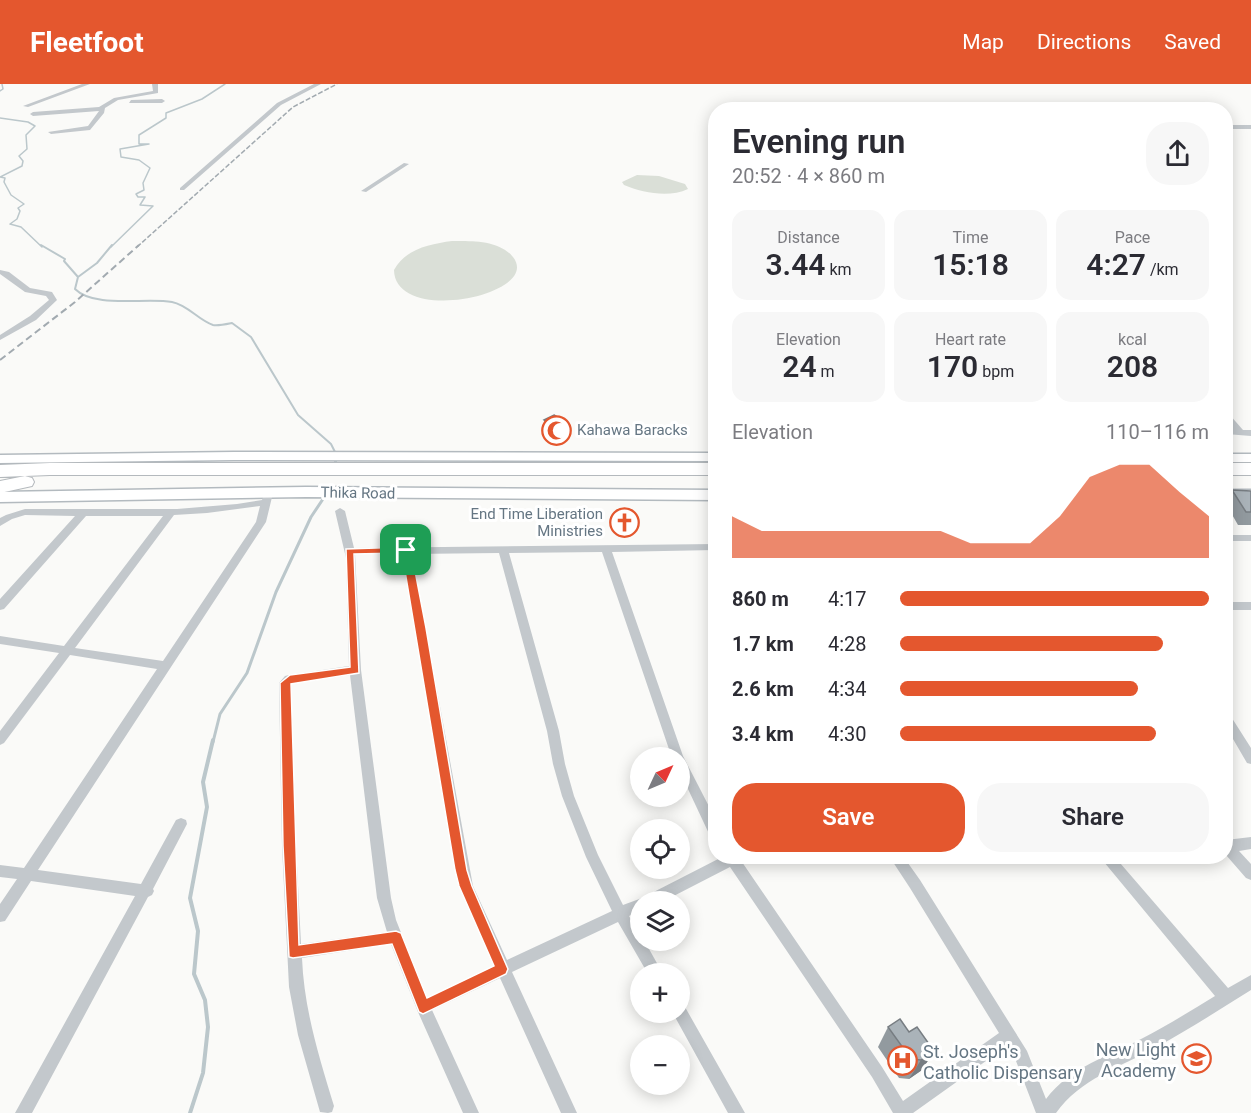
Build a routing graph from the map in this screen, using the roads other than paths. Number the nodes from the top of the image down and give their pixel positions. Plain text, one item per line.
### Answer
1 (87, 84) edge
2 (155, 84) edge
3 (318, 84) edge
4 (162, 101) dead end
5 (107, 104) junction
6 (27, 106) dead end
7 (101, 109) junction
8 (33, 114) dead end
9 (1233, 127) edge
10 (1251, 127) edge
11 (51, 132) dead end
12 (406, 164) dead end
13 (182, 189) dead end
14 (364, 191) dead end
15 (0, 272) edge
16 (0, 338) edge
17 (1233, 424) edge
18 (1233, 432) edge
19 (1240, 432) junction
20 (1251, 433) edge
21 (708, 457) edge
22 (1233, 458) edge
23 (1251, 458) edge
24 (0, 459) edge
25 (0, 464) edge
26 (50, 469) junction
27 (708, 469) edge
28 (1233, 469) edge
29 (1251, 469) edge
30 (0, 471) edge
31 (312, 474) junction
32 (338, 474) junction
33 (708, 483) edge
34 (1233, 483) edge
35 (1251, 483) edge
36 (0, 485) edge
37 (708, 495) edge
38 (1233, 495) edge
39 (1251, 495) edge
40 (0, 497) edge
41 (267, 498) junction
42 (172, 511) junction
43 (340, 511) dead end
44 (83, 513) junction
45 (0, 523) edge
46 (1233, 538) edge
47 (1251, 538) edge
48 (605, 547) junction
49 (708, 548) edge
50 (503, 549) junction
51 (406, 550) junction
52 (350, 551) junction
53 (0, 606) edge
54 (1233, 606) edge
55 (1251, 606) edge
56 (0, 640) edge
57 (69, 650) junction
58 (165, 666) junction
59 (355, 670) junction
60 (1233, 729) edge
61 (0, 740) edge
62 (675, 747) edge
63 (1251, 759) edge
64 (690, 781) edge
65 (708, 818) edge
66 (182, 824) dead end
67 (1251, 843) edge
68 (1233, 846) edge
69 (1233, 855) edge
70 (721, 864) edge
71 (737, 864) edge
72 (901, 864) edge
73 (1112, 864) edge
74 (0, 871) edge
75 (28, 874) junction
76 (1251, 874) edge
77 (147, 891) junction
78 (668, 891) edge
79 (630, 910) edge
80 (620, 915) junction
81 (0, 916) edge
82 (396, 937) junction
83 (293, 952) junction
84 (649, 963) edge
85 (502, 969) junction
86 (1251, 982) edge
87 (1226, 997) junction
88 (423, 1007) junction
89 (686, 1023) edge
90 (1009, 1035) junction
91 (326, 1106) dead end
92 (902, 1112) edge
93 (23, 1113) edge
94 (471, 1113) edge
95 (569, 1113) edge
96 (737, 1113) edge
97 (1045, 1113) edge

1 - 6 street
2 - 5 street
3 - 13 street
4 - 5 street
5 - 7 street
7 - 8 street
7 - 11 street
9 - 10 street
12 - 14 street
15 - 16 street
17 - 19 street
18 - 19 street
19 - 20 street
21 - 32 main road, Thika Road
22 - 23 main road
24 - 31 main road, Thika Road
25 - 26 highway
26 - 30 highway, Thika Road
26 - 31 highway, Thika Road
27 - 32 highway, Thika Road
28 - 29 highway
31 - 32 highway, Thika Road
31 - 32 main road, Thika Road
31 - 36 highway, Thika Road
31 - 41 main road, Thika Road
32 - 33 highway, Thika Road
32 - 37 main road, Thika Road
34 - 35 highway
38 - 39 main road
40 - 41 main road, Thika Road
41 - 42 street
41 - 58 street
42 - 44 street
42 - 57 street
43 - 52 street
44 - 45 street
44 - 53 street
46 - 47 street
48 - 49 street
48 - 50 street
48 - 62 street
50 - 51 street
50 - 80 street
51 - 52 street
51 - 85 street
52 - 59 street
54 - 55 street
56 - 57 street
57 - 58 street
57 - 61 street
58 - 75 street
59 - 82 street
59 - 83 street
60 - 63 street
64 - 65 street
66 - 77 street
67 - 68 street
69 - 76 street
70 - 78 street
71 - 92 street
72 - 90 street
73 - 87 street
74 - 75 street
75 - 77 street
75 - 81 street
77 - 93 street
79 - 80 street
80 - 84 street
80 - 85 street
82 - 83 street
82 - 88 street
83 - 91 street
85 - 88 street
85 - 95 street
86 - 87 street
87 - 97 street
88 - 94 street
89 - 96 street
90 - 92 street
90 - 97 street

